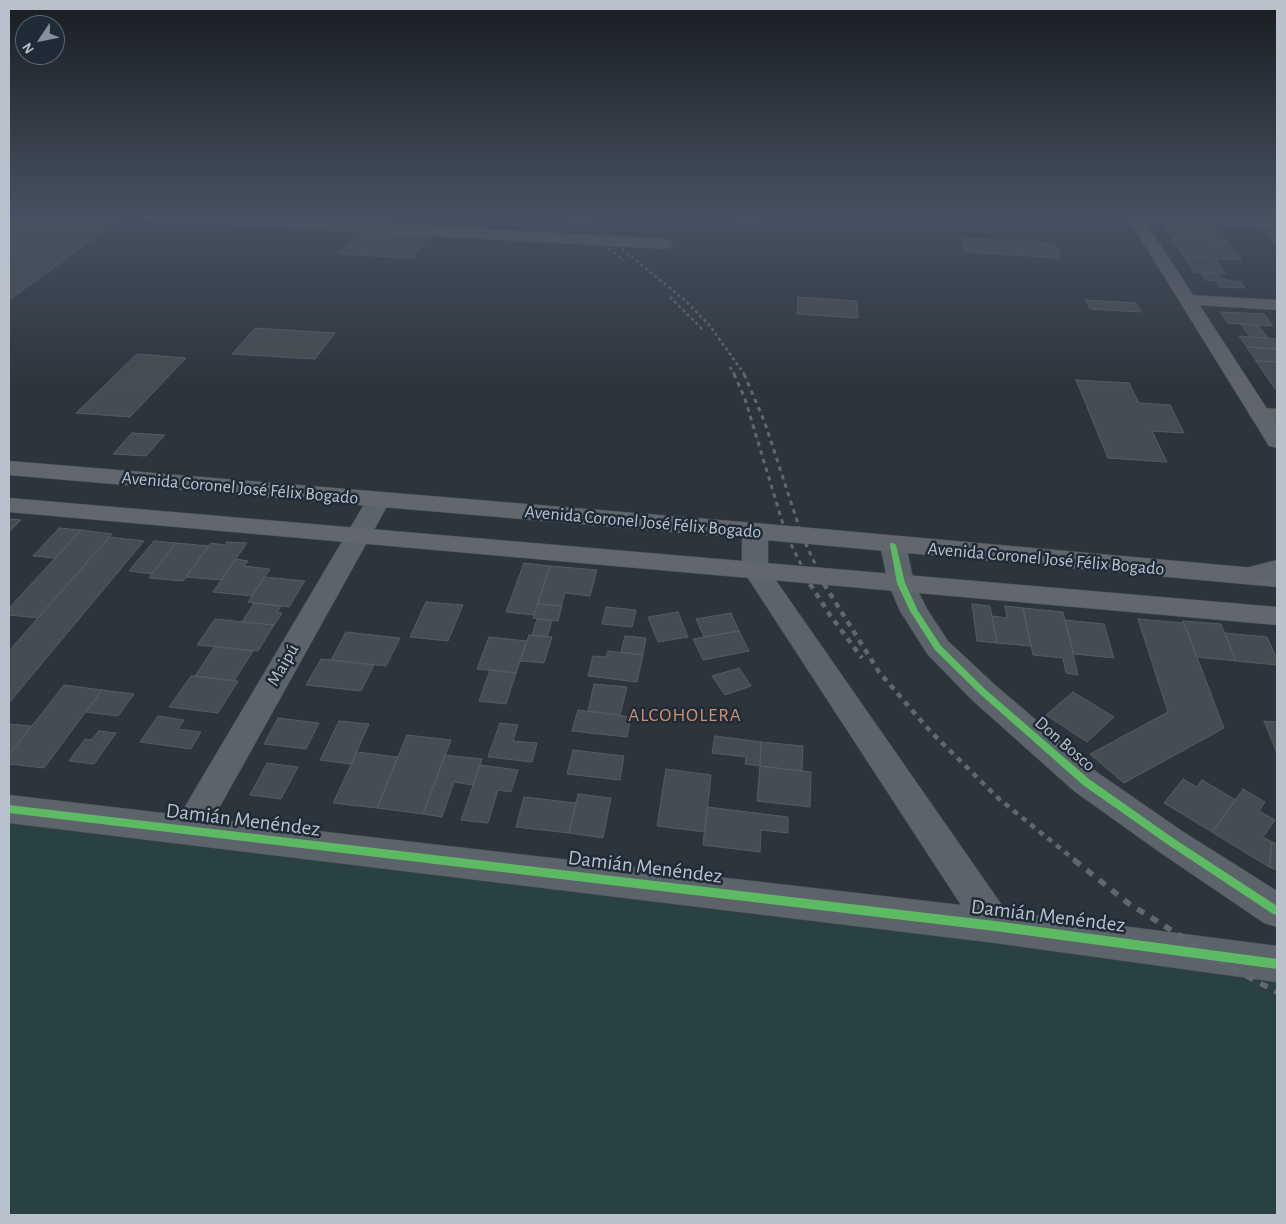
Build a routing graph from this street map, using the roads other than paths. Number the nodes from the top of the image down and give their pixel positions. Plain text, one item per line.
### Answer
1 (1170, 272) edge
2 (1188, 300) junction
3 (1277, 305) edge
4 (1269, 414) edge
5 (1277, 441) edge
6 (9, 468) edge
7 (378, 500) junction
8 (9, 505) edge
9 (755, 531) junction
10 (357, 535) junction
11 (892, 545) junction
12 (1277, 568) edge
13 (755, 569) junction
14 (1246, 576) junction
15 (1277, 579) edge
16 (901, 583) junction
17 (1277, 616) edge
18 (9, 809) edge
19 (189, 831) junction
20 (1277, 911) edge
21 (995, 926) junction
22 (1277, 964) edge

1 - 2 main road
2 - 3 main road
2 - 4 main road
4 - 5 main road
6 - 7 main road, Avenida Coronel José Félix Bogado
7 - 9 main road, Avenida Coronel José Félix Bogado
7 - 10 street, Maipú
8 - 10 main road, Avenida Coronel José Félix Bogado
9 - 11 main road, Avenida Coronel José Félix Bogado
9 - 13 street
10 - 13 main road, Avenida Coronel José Félix Bogado
10 - 19 street, Maipú
11 - 14 main road, Avenida Coronel José Félix Bogado
11 - 16 street, Don Bosco
12 - 14 main road
13 - 16 main road, Avenida Coronel José Félix Bogado
13 - 21 street
14 - 15 main road, Avenida Coronel José Félix Bogado
16 - 17 main road, Avenida Coronel José Félix Bogado
16 - 20 street, Don Bosco
18 - 19 street, Damián Menéndez
19 - 21 street, Damián Menéndez
21 - 22 street, Damián Menéndez

